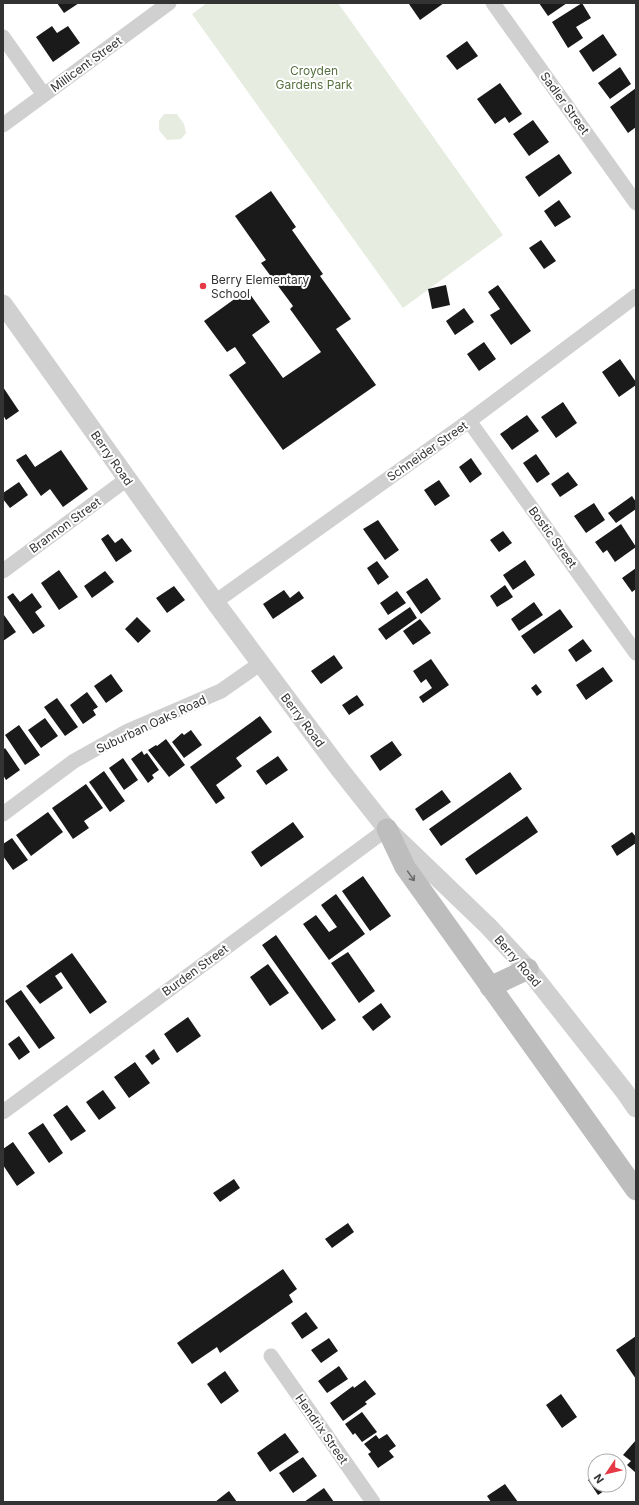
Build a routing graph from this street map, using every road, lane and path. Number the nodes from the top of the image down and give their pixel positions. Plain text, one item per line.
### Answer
1 (169, 3) edge
2 (493, 3) edge
3 (3, 37) edge
4 (44, 95) junction
5 (3, 125) edge
6 (636, 203) edge
7 (636, 296) edge
8 (3, 304) edge
9 (469, 421) junction
10 (127, 479) junction
11 (3, 571) edge
12 (216, 602) junction
13 (636, 653) edge
14 (261, 663) junction
15 (3, 814) edge
16 (387, 829) junction
17 (528, 970) junction
18 (490, 987) junction
19 (636, 1108) edge
20 (3, 1112) edge
21 (636, 1190) edge
22 (270, 1356) dead end
23 (373, 1502) edge

1 - 4 street, Millicent Street
2 - 6 street, Sadler Street
3 - 4 street
4 - 5 street, Millicent Street
7 - 9 street, Schneider Street
8 - 10 street, Berry Road
9 - 12 street, Schneider Street
9 - 13 street, Bostic Street
10 - 11 street, Brannon Street
10 - 12 street, Berry Road
12 - 14 street, Berry Road
14 - 15 street, Suburban Oaks Road
14 - 16 street, Berry Road
16 - 17 street, Berry Road
16 -> 18 main road
16 - 20 street, Burden Street
17 - 18 main road
17 - 19 street, Berry Road
18 - 21 main road
22 - 23 street, Hendrix Street

